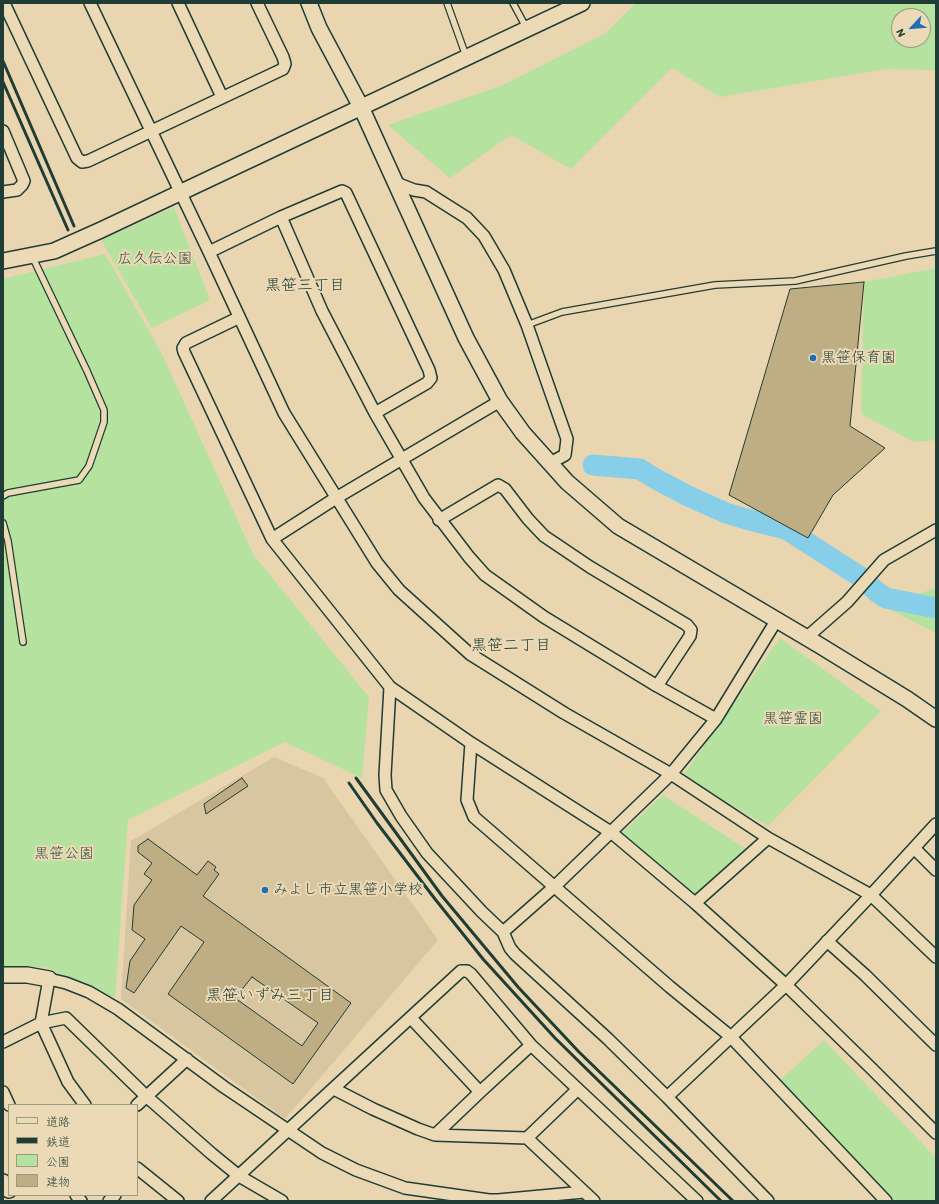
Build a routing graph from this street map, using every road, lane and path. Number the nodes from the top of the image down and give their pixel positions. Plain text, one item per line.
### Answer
1 (4, 3) edge
2 (90, 3) edge
3 (178, 3) edge
4 (257, 3) edge
5 (309, 3) edge
6 (447, 3) edge
7 (513, 3) edge
8 (582, 3) edge
9 (527, 29) junction
10 (466, 58) junction
11 (222, 97) junction
12 (361, 107) junction
13 (3, 131) edge
14 (150, 132) junction
15 (396, 184) junction
16 (3, 192) edge
17 (180, 193) junction
18 (281, 217) junction
19 (936, 251) edge
20 (209, 252) junction
21 (32, 256) junction
22 (3, 262) edge
23 (238, 318) junction
24 (528, 325) junction
25 (500, 401) junction
26 (375, 413) junction
27 (402, 459) junction
28 (550, 463) junction
29 (3, 496) edge
30 (336, 498) junction
31 (439, 520) junction
32 (3, 524) edge
33 (936, 530) edge
34 (272, 539) junction
35 (776, 621) junction
36 (806, 638) junction
37 (23, 642) dead end
38 (657, 686) junction
39 (390, 687) junction
40 (716, 719) junction
41 (936, 719) edge
42 (471, 743) junction
43 (671, 774) junction
44 (936, 824) edge
45 (612, 833) junction
46 (768, 838) junction
47 (914, 848) junction
48 (936, 870) edge
49 (554, 887) junction
50 (871, 895) junction
51 (695, 903) junction
52 (503, 932) junction
53 (827, 941) junction
54 (936, 957) edge
55 (3, 975) edge
56 (49, 979) junction
57 (786, 985) junction
58 (411, 1018) junction
59 (41, 1023) junction
60 (730, 1036) junction
61 (3, 1042) edge
62 (531, 1045) junction
63 (936, 1045) edge
64 (187, 1058) junction
65 (334, 1089) junction
66 (578, 1089) junction
67 (3, 1092) edge
68 (480, 1092) junction
69 (146, 1096) junction
70 (667, 1097) junction
71 (9, 1104) edge
72 (84, 1104) edge
73 (138, 1104) edge
74 (289, 1130) junction
75 (936, 1133) edge
76 (435, 1135) junction
77 (527, 1138) junction
78 (138, 1172) edge
79 (239, 1176) junction
80 (584, 1192) junction
81 (447, 1198) edge
82 (178, 1201) edge
83 (211, 1201) edge
84 (282, 1201) edge
85 (594, 1201) edge
86 (697, 1201) edge
87 (768, 1201) edge
88 (886, 1201) edge

1 - 14 street
2 - 14 street
3 - 11 street
4 - 11 street
5 - 12 street
6 - 10 lane
7 - 9 lane
8 - 9 street
9 - 10 street
10 - 12 street
11 - 14 street
12 - 15 street
12 - 17 street
13 - 16 street
14 - 17 street
15 - 24 street
15 - 25 street
17 - 20 street
17 - 21 street
18 - 20 street
18 - 26 street
18 - 26 street
19 - 24 lane
20 - 23 street
21 - 22 street
21 - 29 lane
23 - 30 street
23 - 34 street
24 - 28 street
25 - 27 street
25 - 28 street
26 - 27 street
27 - 30 street
27 - 31 street
28 - 35 street
30 - 34 street
30 - 43 street
31 - 38 street
31 - 38 street
32 - 37 lane
33 - 36 street
34 - 39 street
35 - 36 street
35 - 40 street
36 - 41 street
38 - 40 street
39 - 42 street
39 - 52 street
40 - 43 street
42 - 45 street
42 - 49 street
43 - 45 street
43 - 46 street
44 - 47 street
45 - 49 street
45 - 51 street
46 - 50 street
46 - 51 street
47 - 48 street
47 - 50 street
49 - 52 street
49 - 60 street
50 - 53 street
50 - 54 street
51 - 57 street
52 - 70 street
53 - 57 street
53 - 63 street
55 - 56 street
56 - 59 street
56 - 64 street
57 - 60 street
57 - 75 street
58 - 62 street
58 - 65 street
58 - 68 street
59 - 61 street
59 - 69 street
59 - 72 street
60 - 70 street
60 - 88 street
62 - 66 street
62 - 68 street
64 - 69 street
64 - 74 street
65 - 74 street
65 - 76 street
66 - 77 street
66 - 86 street
67 - 71 street
68 - 76 street
69 - 73 street
69 - 79 street
70 - 87 street
74 - 79 street
74 - 81 street
76 - 77 street
77 - 80 street
78 - 82 street
79 - 83 street
79 - 84 street
80 - 81 street
80 - 85 street

